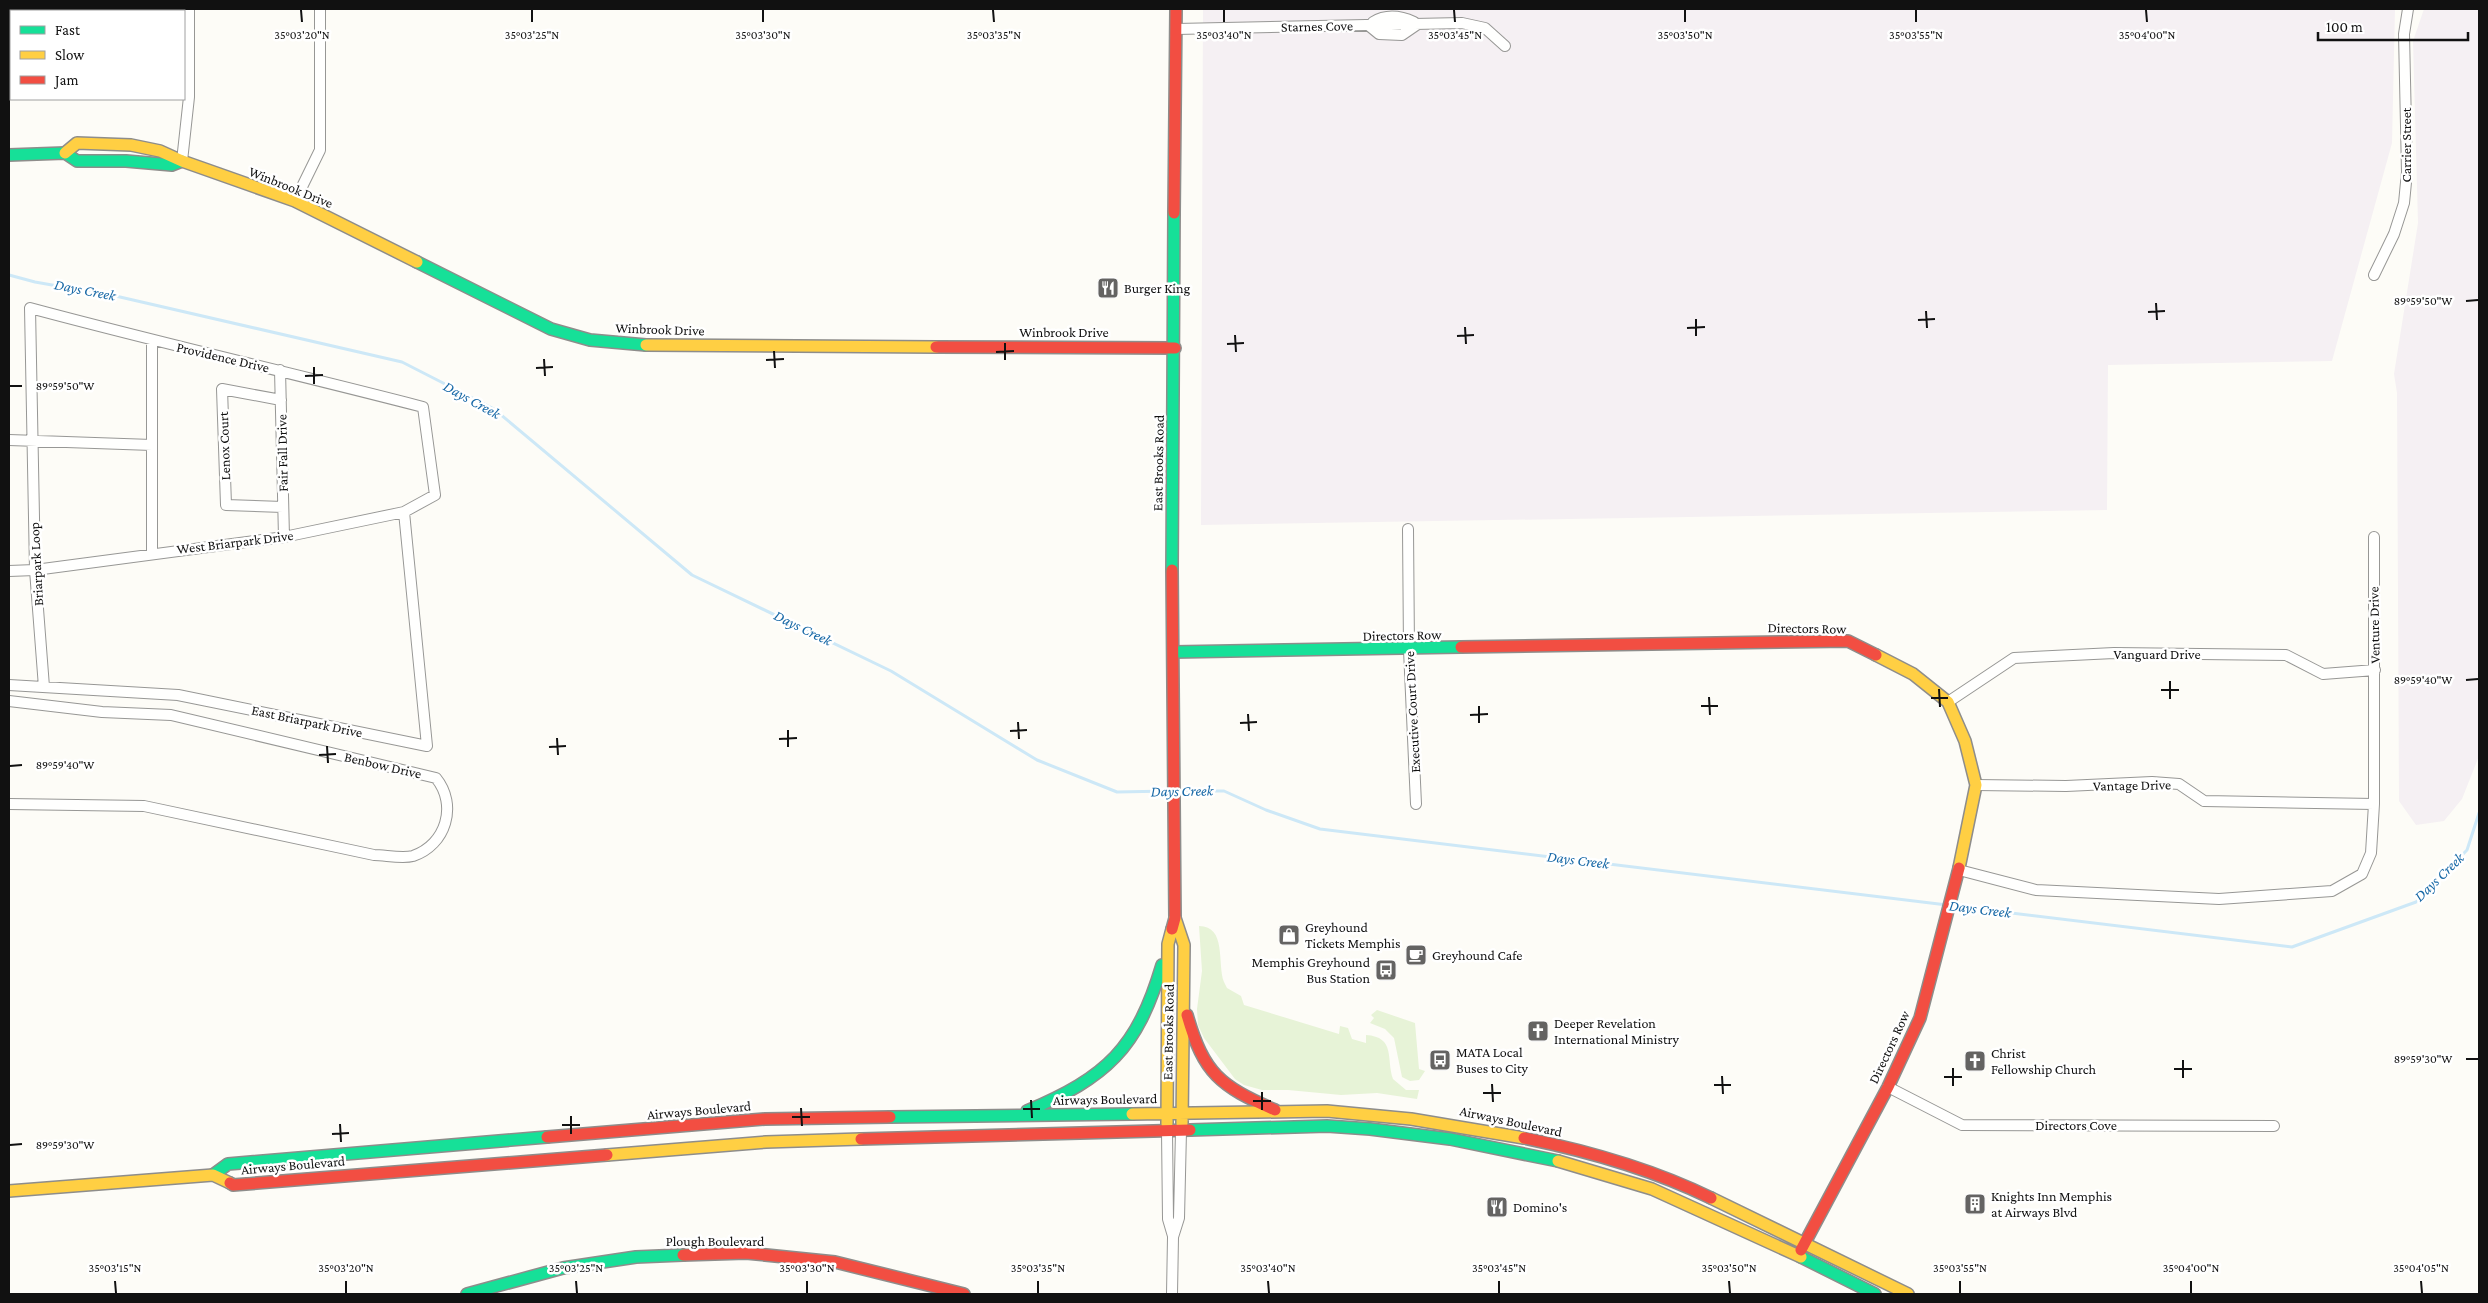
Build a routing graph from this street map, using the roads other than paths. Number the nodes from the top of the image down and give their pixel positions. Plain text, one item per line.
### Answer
1 (189, 9) edge
2 (320, 9) edge
3 (1176, 9) edge
4 (2408, 9) edge
5 (1418, 24) junction
6 (1368, 25) junction
7 (1176, 29) junction
8 (1506, 46) dead end
9 (65, 153) junction
10 (9, 155) edge
11 (182, 161) junction
12 (295, 201) junction
13 (2374, 275) dead end
14 (152, 341) junction
15 (1175, 348) junction
16 (280, 370) junction
17 (280, 400) junction
18 (9, 440) edge
19 (32, 440) junction
20 (152, 445) junction
21 (283, 507) junction
22 (404, 512) junction
23 (1408, 529) dead end
24 (284, 537) junction
25 (2374, 537) dead end
26 (152, 553) junction
27 (34, 570) junction
28 (9, 571) edge
29 (1409, 650) junction
30 (1174, 652) junction
31 (2375, 670) junction
32 (9, 686) edge
33 (44, 687) junction
34 (9, 701) edge
35 (1948, 702) junction
36 (1976, 785) junction
37 (9, 804) edge
38 (1416, 804) dead end
39 (2374, 804) junction
40 (1959, 870) junction
41 (1175, 918) junction
42 (1168, 944) junction
43 (1184, 1004) junction
44 (1888, 1087) junction
45 (1344, 1112) junction
46 (1282, 1113) junction
47 (1166, 1114) junction
48 (1017, 1115) junction
49 (1182, 1115) junction
50 (2274, 1126) dead end
51 (1343, 1127) junction
52 (1167, 1131) junction
53 (1181, 1131) junction
54 (213, 1176) junction
55 (9, 1191) edge
56 (1173, 1237) junction
57 (1805, 1242) junction
58 (1798, 1256) junction
59 (467, 1294) edge
60 (964, 1294) edge
61 (1172, 1294) edge
62 (1875, 1294) edge
63 (1908, 1294) edge

1 - 11 street
2 - 12 street
3 - 7 main road, East Brooks Road
4 - 13 street, Carrier Street
5 - 6 street, Starnes Cove
5 - 6 street, Starnes Cove
5 - 8 street, Starnes Cove
6 - 7 street, Starnes Cove
7 - 15 main road, East Brooks Road
9 - 10 main road, Winbrook Drive
9 - 11 main road, Winbrook Drive
9 - 11 main road, Winbrook Drive
11 - 12 main road, Winbrook Drive
12 - 15 main road, Winbrook Drive
14 - 16 street, Providence Drive
14 - 19 street, Providence Drive
14 - 20 street
15 - 30 main road, East Brooks Road
16 - 17 street, Fair Fall Drive
16 - 22 street, Providence Drive
17 - 21 street, Fair Fall Drive
17 - 21 street, Lenox Court
18 - 19 street
19 - 20 street
19 - 27 street, Briarpark Loop
20 - 26 street
21 - 24 street, Fair Fall Drive
22 - 24 street, West Briarpark Drive
22 - 33 street, East Briarpark Drive
23 - 29 street, Executive Court Drive
24 - 26 street, West Briarpark Drive
25 - 31 street, Venture Drive
26 - 27 street, West Briarpark Drive
27 - 28 street, West Briarpark Drive
27 - 33 street, Briarpark Loop
29 - 30 main road, Directors Row
29 - 35 main road, Directors Row
29 - 38 street, Executive Court Drive
30 - 41 main road, East Brooks Road
31 - 35 street, Vanguard Drive
31 - 39 street, Venture Drive
32 - 33 street, East Briarpark Drive
34 - 37 street, Benbow Drive
35 - 36 main road, Directors Row
36 - 39 street, Vantage Drive
36 - 40 main road, Directors Row
39 - 40 street, Venture Drive
40 - 44 main road, Directors Row
41 - 42 main road, East Brooks Road
41 - 43 main road, East Brooks Road
42 - 47 main road, East Brooks Road
42 - 48 main road
43 - 46 main road
43 - 49 main road, East Brooks Road
44 - 50 street, Directors Cove
44 - 57 main road, Directors Row
45 - 46 main road, Airways Boulevard
45 - 51 main road
45 - 57 main road, Airways Boulevard
46 - 49 main road, Airways Boulevard
47 - 48 main road, Airways Boulevard
47 - 49 main road, Airways Boulevard
47 - 52 main road, East Brooks Road
48 - 54 main road, Airways Boulevard
49 - 53 main road, East Brooks Road
51 - 53 main road, Airways Boulevard
51 - 58 main road, Airways Boulevard
52 - 53 main road, Airways Boulevard
52 - 54 main road, Airways Boulevard
52 - 56 street, East Brooks Road
53 - 56 street, East Brooks Road
54 - 55 main road, Airways Boulevard
56 - 61 street, East Brooks Road
57 - 58 main road, Directors Row
57 - 63 main road, Airways Boulevard
58 - 62 main road, Airways Boulevard
59 - 60 main road, Plough Boulevard

